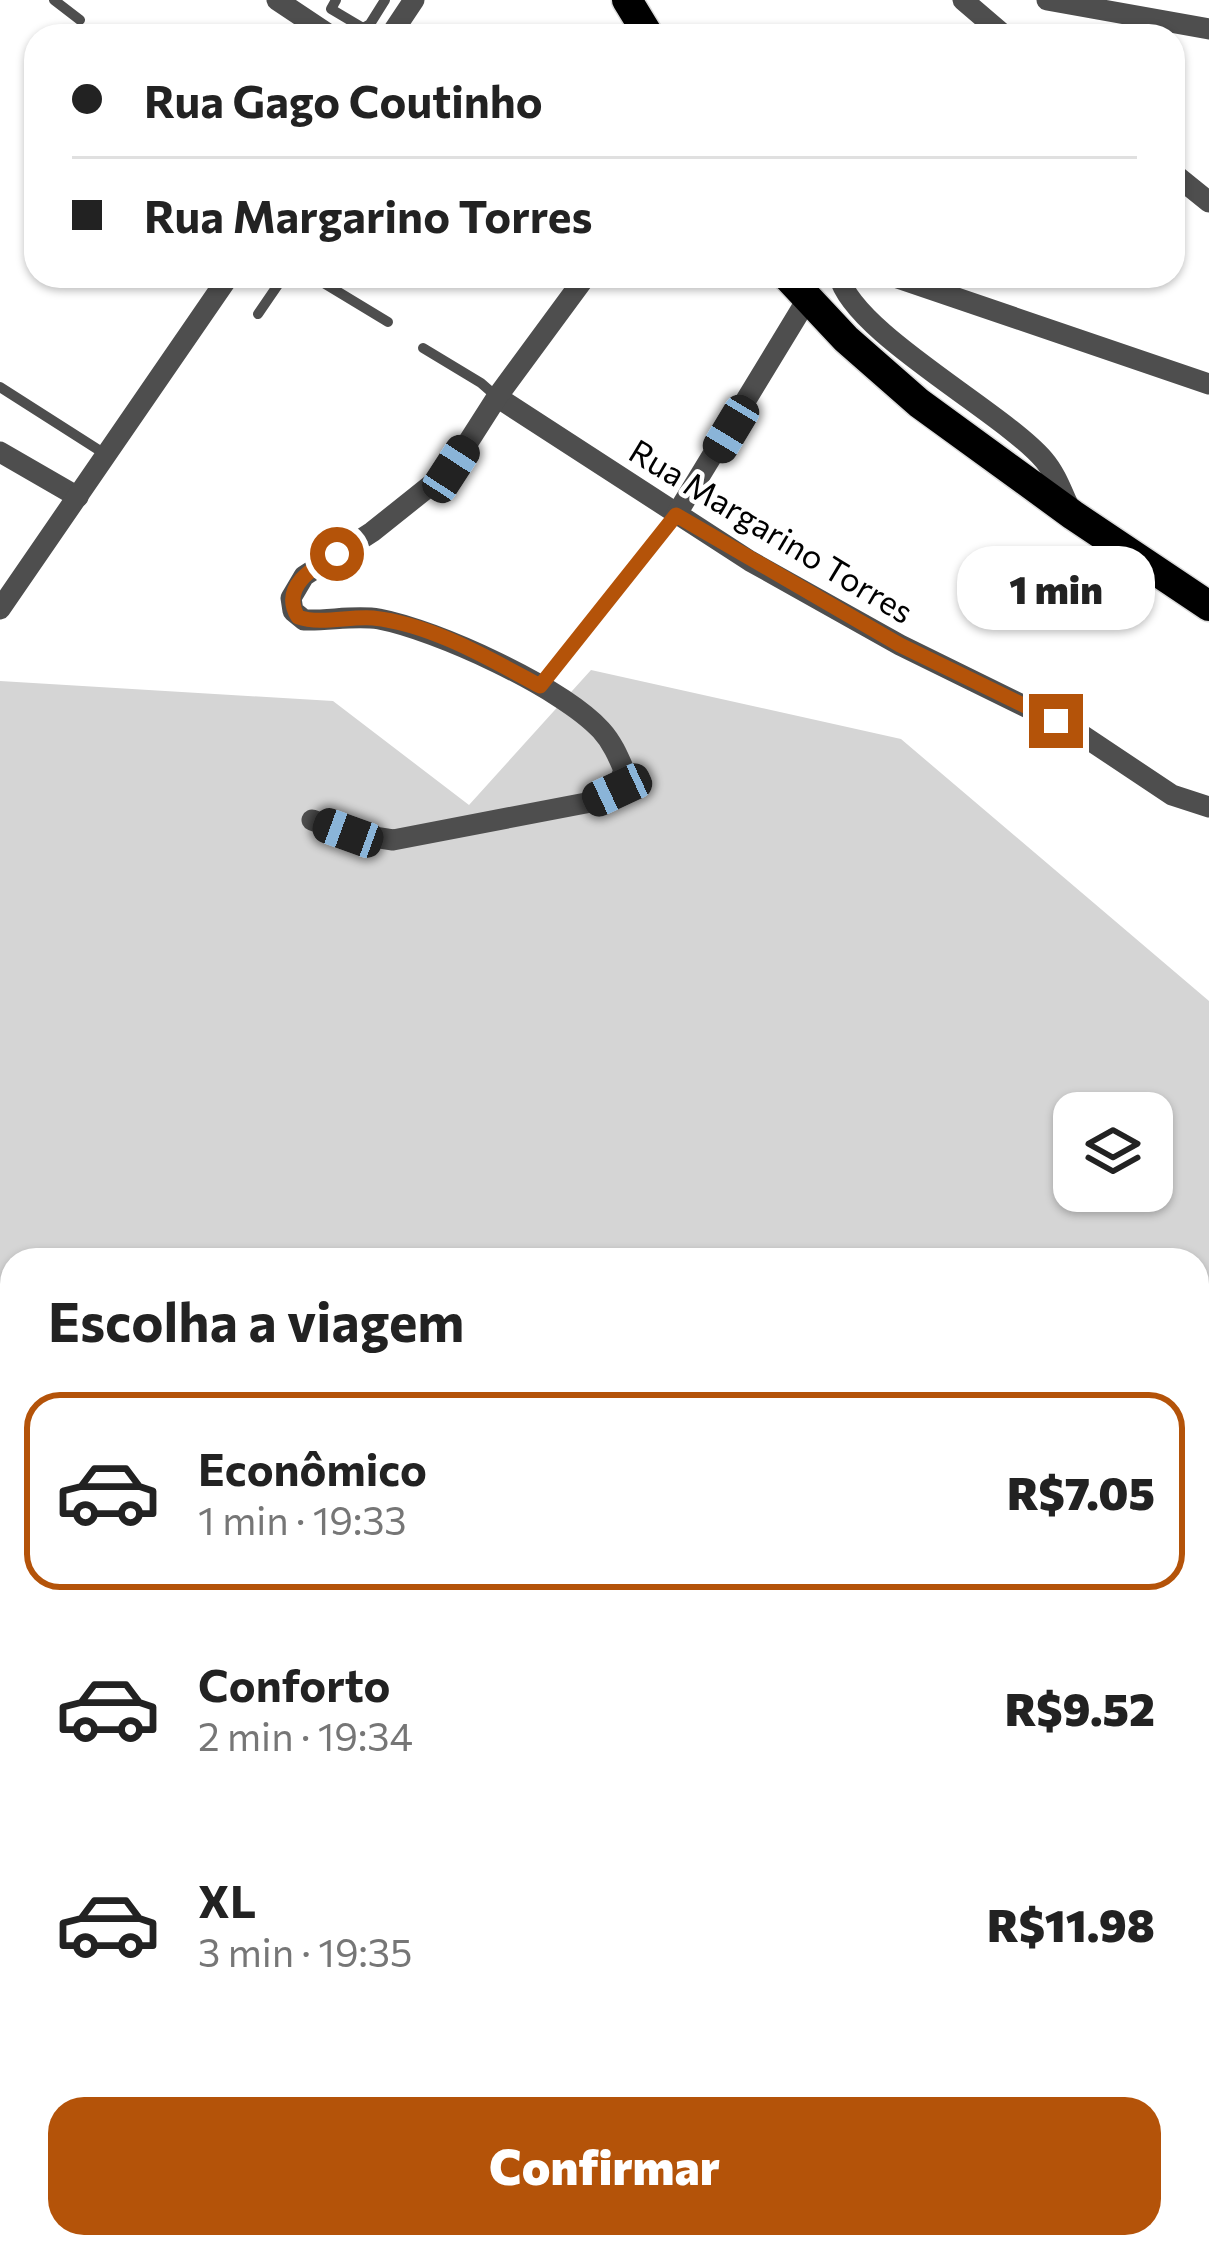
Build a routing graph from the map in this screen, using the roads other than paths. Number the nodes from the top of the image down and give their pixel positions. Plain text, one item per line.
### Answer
1 (54, 0) edge
2 (277, 0) edge
3 (318, 0) edge
4 (963, 0) edge
5 (1047, 0) edge
6 (333, 4) edge
7 (80, 20) dead end
8 (313, 24) edge
9 (361, 24) edge
10 (991, 24) edge
11 (1181, 24) edge
12 (1185, 183) edge
13 (1209, 202) edge
14 (221, 288) edge
15 (276, 288) edge
16 (332, 288) edge
17 (577, 288) edge
18 (798, 288) edge
19 (799, 288) edge
20 (844, 288) edge
21 (928, 288) edge
22 (258, 314) dead end
23 (388, 322) dead end
24 (424, 348) dead end
25 (1209, 383) edge
26 (0, 387) edge
27 (497, 398) junction
28 (0, 452) edge
29 (108, 455) junction
30 (78, 497) junction
31 (676, 515) junction
32 (1073, 515) junction
33 (1209, 606) edge
34 (0, 609) edge
35 (540, 686) junction
36 (1209, 806) edge
37 (312, 820) dead end

1 - 7 lane
2 - 8 street
3 - 6 lane
4 - 10 street
5 - 11 street
6 - 9 lane
12 - 13 street
14 - 29 street
15 - 22 lane
16 - 23 lane
17 - 27 street
18 - 31 street
19 - 32 main road
20 - 32 street
21 - 25 street
24 - 27 lane
26 - 29 lane
27 - 31 street, Rua Margarino Torres
27 - 35 street
28 - 30 street
29 - 30 street
30 - 34 street
31 - 35 lane
31 - 36 street, Rua Margarino Torres
32 - 33 main road
35 - 37 street

